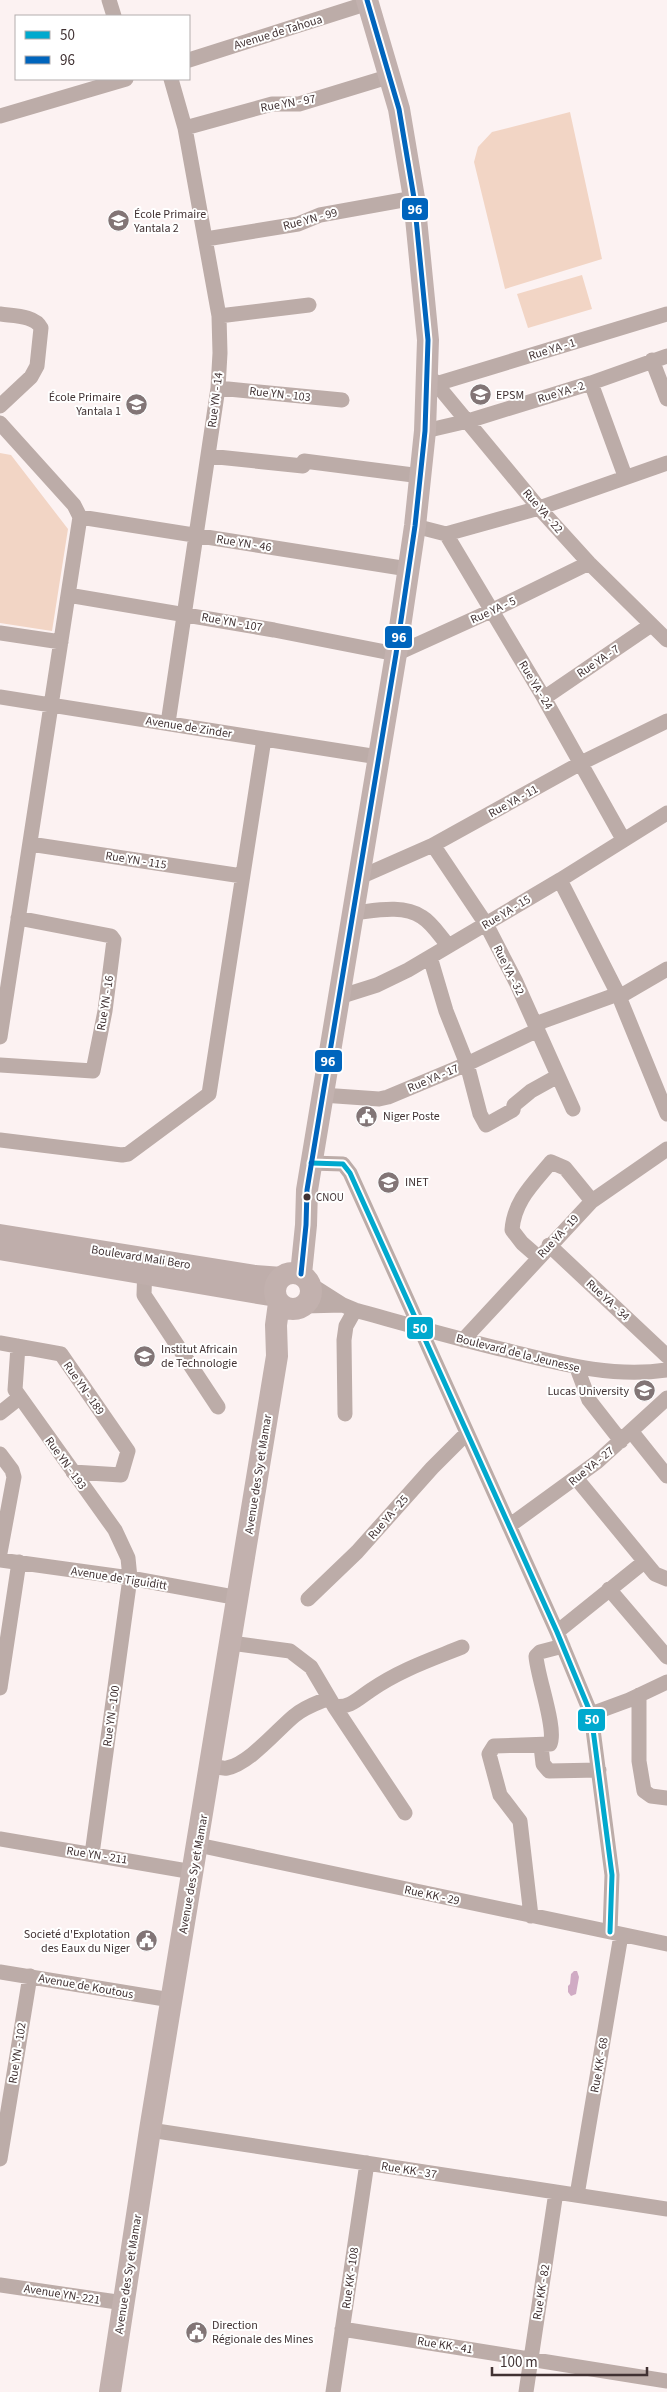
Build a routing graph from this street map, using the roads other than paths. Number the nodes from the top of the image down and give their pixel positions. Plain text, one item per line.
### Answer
1 (109, 0) edge
2 (368, 2) edge
3 (114, 15) edge
4 (190, 60) edge
5 (391, 76) junction
6 (123, 80) edge
7 (171, 80) edge
8 (0, 116) edge
9 (185, 128) junction
10 (414, 198) junction
11 (206, 239) junction
12 (309, 305) dead end
13 (0, 314) edge
14 (667, 314) edge
15 (219, 316) junction
16 (660, 358) edge
17 (432, 379) junction
18 (591, 383) junction
19 (218, 388) junction
20 (667, 399) edge
21 (342, 400) dead end
22 (0, 406) edge
23 (468, 421) junction
24 (0, 423) edge
25 (425, 431) junction
26 (208, 456) junction
27 (667, 463) edge
28 (421, 476) junction
29 (625, 476) junction
30 (539, 508) junction
31 (79, 514) junction
32 (415, 526) junction
33 (446, 534) junction
34 (196, 535) junction
35 (589, 562) junction
36 (408, 569) junction
37 (68, 595) junction
38 (492, 611) junction
39 (184, 614) junction
40 (651, 625) junction
41 (0, 633) edge
42 (667, 640) edge
43 (61, 642) junction
44 (396, 654) junction
45 (0, 697) edge
46 (544, 698) junction
47 (51, 704) junction
48 (667, 721) edge
49 (168, 723) junction
50 (264, 739) junction
51 (378, 756) junction
52 (581, 763) junction
53 (667, 813) edge
54 (622, 839) junction
55 (30, 844) junction
56 (433, 845) junction
57 (242, 876) junction
58 (358, 878) junction
59 (560, 880) junction
60 (353, 913) junction
61 (18, 918) junction
62 (486, 924) junction
63 (448, 945) junction
64 (430, 957) junction
65 (667, 969) edge
66 (618, 995) junction
67 (339, 997) junction
68 (537, 1027) junction
69 (0, 1037) edge
70 (0, 1064) edge
71 (467, 1064) junction
72 (558, 1076) junction
73 (322, 1095) junction
74 (573, 1108) dead end
75 (667, 1114) edge
76 (0, 1140) edge
77 (667, 1149) edge
78 (311, 1163) junction
79 (592, 1202) junction
80 (0, 1234) edge
81 (549, 1246) junction
82 (0, 1250) edge
83 (538, 1257) junction
84 (145, 1266) junction
85 (292, 1291) junction
86 (349, 1307) junction
87 (419, 1328) junction
88 (463, 1340) junction
89 (0, 1343) edge
90 (18, 1346) junction
91 (667, 1356) edge
92 (577, 1368) junction
93 (667, 1370) edge
94 (19, 1398) junction
95 (666, 1401) edge
96 (218, 1408) dead end
97 (0, 1413) edge
98 (346, 1414) dead end
99 (466, 1434) junction
100 (626, 1436) junction
101 (0, 1454) edge
102 (73, 1472) junction
103 (667, 1476) edge
104 (576, 1478) junction
105 (509, 1526) junction
106 (0, 1552) edge
107 (0, 1560) edge
108 (19, 1562) junction
109 (644, 1562) junction
110 (130, 1578) junction
111 (667, 1580) edge
112 (609, 1589) junction
113 (238, 1598) junction
114 (308, 1599) dead end
115 (557, 1632) junction
116 (231, 1643) junction
117 (563, 1646) junction
118 (462, 1648) dead end
119 (667, 1657) edge
120 (667, 1682) edge
121 (0, 1688) edge
122 (639, 1695) junction
123 (331, 1702) junction
124 (591, 1714) junction
125 (542, 1746) junction
126 (212, 1765) junction
127 (600, 1770) junction
128 (667, 1798) edge
129 (405, 1813) dead end
130 (0, 1840) edge
131 (198, 1846) junction
132 (92, 1854) junction
133 (193, 1872) junction
134 (531, 1916) junction
135 (615, 1933) junction
136 (667, 1944) edge
137 (0, 1972) edge
138 (30, 1976) junction
139 (171, 2000) junction
140 (150, 2130) junction
141 (0, 2159) edge
142 (367, 2163) junction
143 (556, 2192) junction
144 (577, 2195) junction
145 (667, 2209) edge
146 (0, 2285) edge
147 (124, 2303) junction
148 (342, 2329) junction
149 (530, 2359) junction
150 (667, 2381) edge
151 (110, 2392) edge
152 (333, 2392) edge
153 (526, 2392) edge

1 - 3 street
2 - 4 street, Avenue de Tahoua
2 - 5 highway, Avenue des Sy et Mamar
5 - 9 street, Rue YN - 97
5 - 10 highway, Avenue des Sy et Mamar
6 - 8 street
7 - 9 street, Rue YN - 14
9 - 11 street, Rue YN - 14
10 - 11 street, Rue YN - 99
10 - 17 highway, Avenue des Sy et Mamar
11 - 15 street, Rue YN - 14
12 - 15 street
13 - 22 street
14 - 17 street, Rue YA - 1
15 - 19 street, Rue YN - 14
16 - 18 street, Rue YA - 2
16 - 20 street
17 - 23 street, Rue YA - 22
17 - 25 highway, Avenue des Sy et Mamar
18 - 23 street, Rue YA - 2
18 - 29 street
19 - 21 street, Rue YN - 103
19 - 26 street, Rue YN - 14
23 - 25 street, Rue YA - 2
23 - 30 street, Rue YA - 22
24 - 31 street
25 - 28 highway, Avenue des Sy et Mamar
26 - 28 street
26 - 34 street, Rue YN - 14
27 - 29 street
28 - 32 highway, Avenue des Sy et Mamar
29 - 30 street
30 - 33 street
30 - 35 street, Rue YA - 22
31 - 34 street, Rue YN - 46
31 - 37 street
32 - 33 street
32 - 36 highway, Avenue des Sy et Mamar
33 - 38 street, Rue YA - 24
34 - 36 street, Rue YN - 46
34 - 39 street, Rue YN - 14
35 - 38 street, Rue YA - 5
35 - 40 street, Rue YA - 22
36 - 44 highway, Avenue des Sy et Mamar
37 - 39 street, Rue YN - 107
37 - 43 street
38 - 44 street, Rue YA - 5
38 - 46 street, Rue YA - 24
39 - 44 street, Rue YN - 107
39 - 49 street, Rue YN - 14
40 - 42 street, Rue YA - 22
40 - 46 street, Rue YA - 7
41 - 43 street
43 - 47 street
44 - 51 highway, Avenue des Sy et Mamar
45 - 47 street, Avenue de Zinder
46 - 52 street, Rue YA - 24
47 - 49 street, Avenue de Zinder
47 - 55 street
48 - 52 street, Rue YA - 11
49 - 50 street, Avenue de Zinder
50 - 51 street, Avenue de Zinder
50 - 57 street
51 - 58 highway, Avenue des Sy et Mamar
52 - 54 street, Rue YA - 24
52 - 56 street, Rue YA - 11
53 - 54 street, Rue YA - 15
54 - 59 street, Rue YA - 15
55 - 57 street, Rue YN - 115
55 - 61 street
56 - 58 street, Rue YA - 11
56 - 62 street, Rue YA - 32
57 - 76 street
58 - 60 highway, Avenue des Sy et Mamar
59 - 62 street, Rue YA - 15
59 - 66 street
60 - 63 street
60 - 67 highway, Avenue des Sy et Mamar
61 - 69 street
61 - 70 street, Rue YN - 16
62 - 63 street, Rue YA - 15
62 - 68 street, Rue YA - 32
63 - 64 street, Rue YA - 15
64 - 67 street, Rue YA - 15
64 - 71 street
65 - 66 street, Rue YA - 17
66 - 68 street, Rue YA - 17
66 - 75 street
67 - 73 highway, Avenue des Sy et Mamar
68 - 71 street, Rue YA - 17
68 - 72 street, Rue YA - 32
71 - 72 street
71 - 73 street, Rue YA - 17
72 - 74 street, Rue YA - 32
73 - 78 highway, Avenue des Sy et Mamar
77 - 79 street, Rue YA - 19
78 - 85 highway, Avenue des Sy et Mamar
78 - 87 street, Rue KK - 68
79 - 81 street, Rue YA - 19
79 - 83 street
80 - 84 main road, Boulevard Mali Bero
81 - 83 street, Rue YA - 19
81 - 91 street, Rue YA - 34
82 - 84 main road, Boulevard Mali Bero
83 - 88 street, Rue YA - 19
84 - 85 main road, Boulevard Mali Bero
84 - 96 street
85 - 86 street
85 - 86 street
85 - 113 highway, Avenue des Sy et Mamar
86 - 87 street, Boulevard de la Jeunesse
86 - 98 street
87 - 88 street, Boulevard de la Jeunesse
87 - 99 street, Rue KK - 68
88 - 92 street, Boulevard de la Jeunesse
89 - 90 street, Rue YN - 189
90 - 94 street, Rue YN - 193
90 - 102 street, Rue YN - 189
92 - 93 street, Boulevard de la Jeunesse
92 - 100 street
94 - 97 street
94 - 102 street, Rue YN - 193
95 - 100 street, Rue YA - 27
99 - 105 street, Rue KK - 68
99 - 114 street, Rue YA - 25
100 - 103 street
100 - 104 street, Rue YA - 27
101 - 106 street
102 - 110 street, Rue YN - 193
104 - 105 street, Rue YA - 27
104 - 109 street
105 - 115 street, Rue KK - 68
107 - 108 street, Avenue de Tiguiditt
108 - 110 street, Avenue de Tiguiditt
108 - 121 street
109 - 111 street
109 - 112 street
110 - 113 street, Avenue de Tiguiditt
110 - 132 street, Rue YN - 100
112 - 115 street
112 - 119 street
113 - 116 highway, Avenue des Sy et Mamar
115 - 117 street, Rue KK - 68
116 - 123 street
116 - 126 highway, Avenue des Sy et Mamar
117 - 124 street, Rue KK - 68
117 - 125 street
118 - 123 street
120 - 122 street
122 - 124 street
122 - 128 street
123 - 126 street
123 - 129 street
124 - 127 street, Rue KK - 68
125 - 127 street
125 - 134 street
126 - 131 highway, Avenue des Sy et Mamar
127 - 135 street, Rue KK - 68
130 - 132 street, Rue YN - 211
131 - 133 highway, Avenue des Sy et Mamar
131 - 134 street, Rue KK - 29
132 - 133 street, Rue YN - 211
133 - 139 highway, Avenue des Sy et Mamar
134 - 135 street, Rue KK - 29
135 - 136 street, Rue KK - 29
135 - 144 street, Rue KK - 68
137 - 138 street, Avenue de Koutous
138 - 139 street, Avenue de Koutous
138 - 141 street, Rue YN - 102
139 - 140 highway, Avenue des Sy et Mamar
140 - 142 street, Rue KK - 37
140 - 147 highway, Avenue des Sy et Mamar
142 - 143 street, Rue KK - 37
142 - 148 street, Rue KK - 108
143 - 144 street, Rue KK - 37
143 - 149 street, Rue KK - 82
144 - 145 street, Rue KK - 37
146 - 147 street, Avenue YN- 221
147 - 151 highway, Avenue des Sy et Mamar
148 - 149 street, Rue KK - 41
148 - 152 street, Rue KK - 108
149 - 150 street, Rue KK - 41
149 - 153 street, Rue KK - 82

